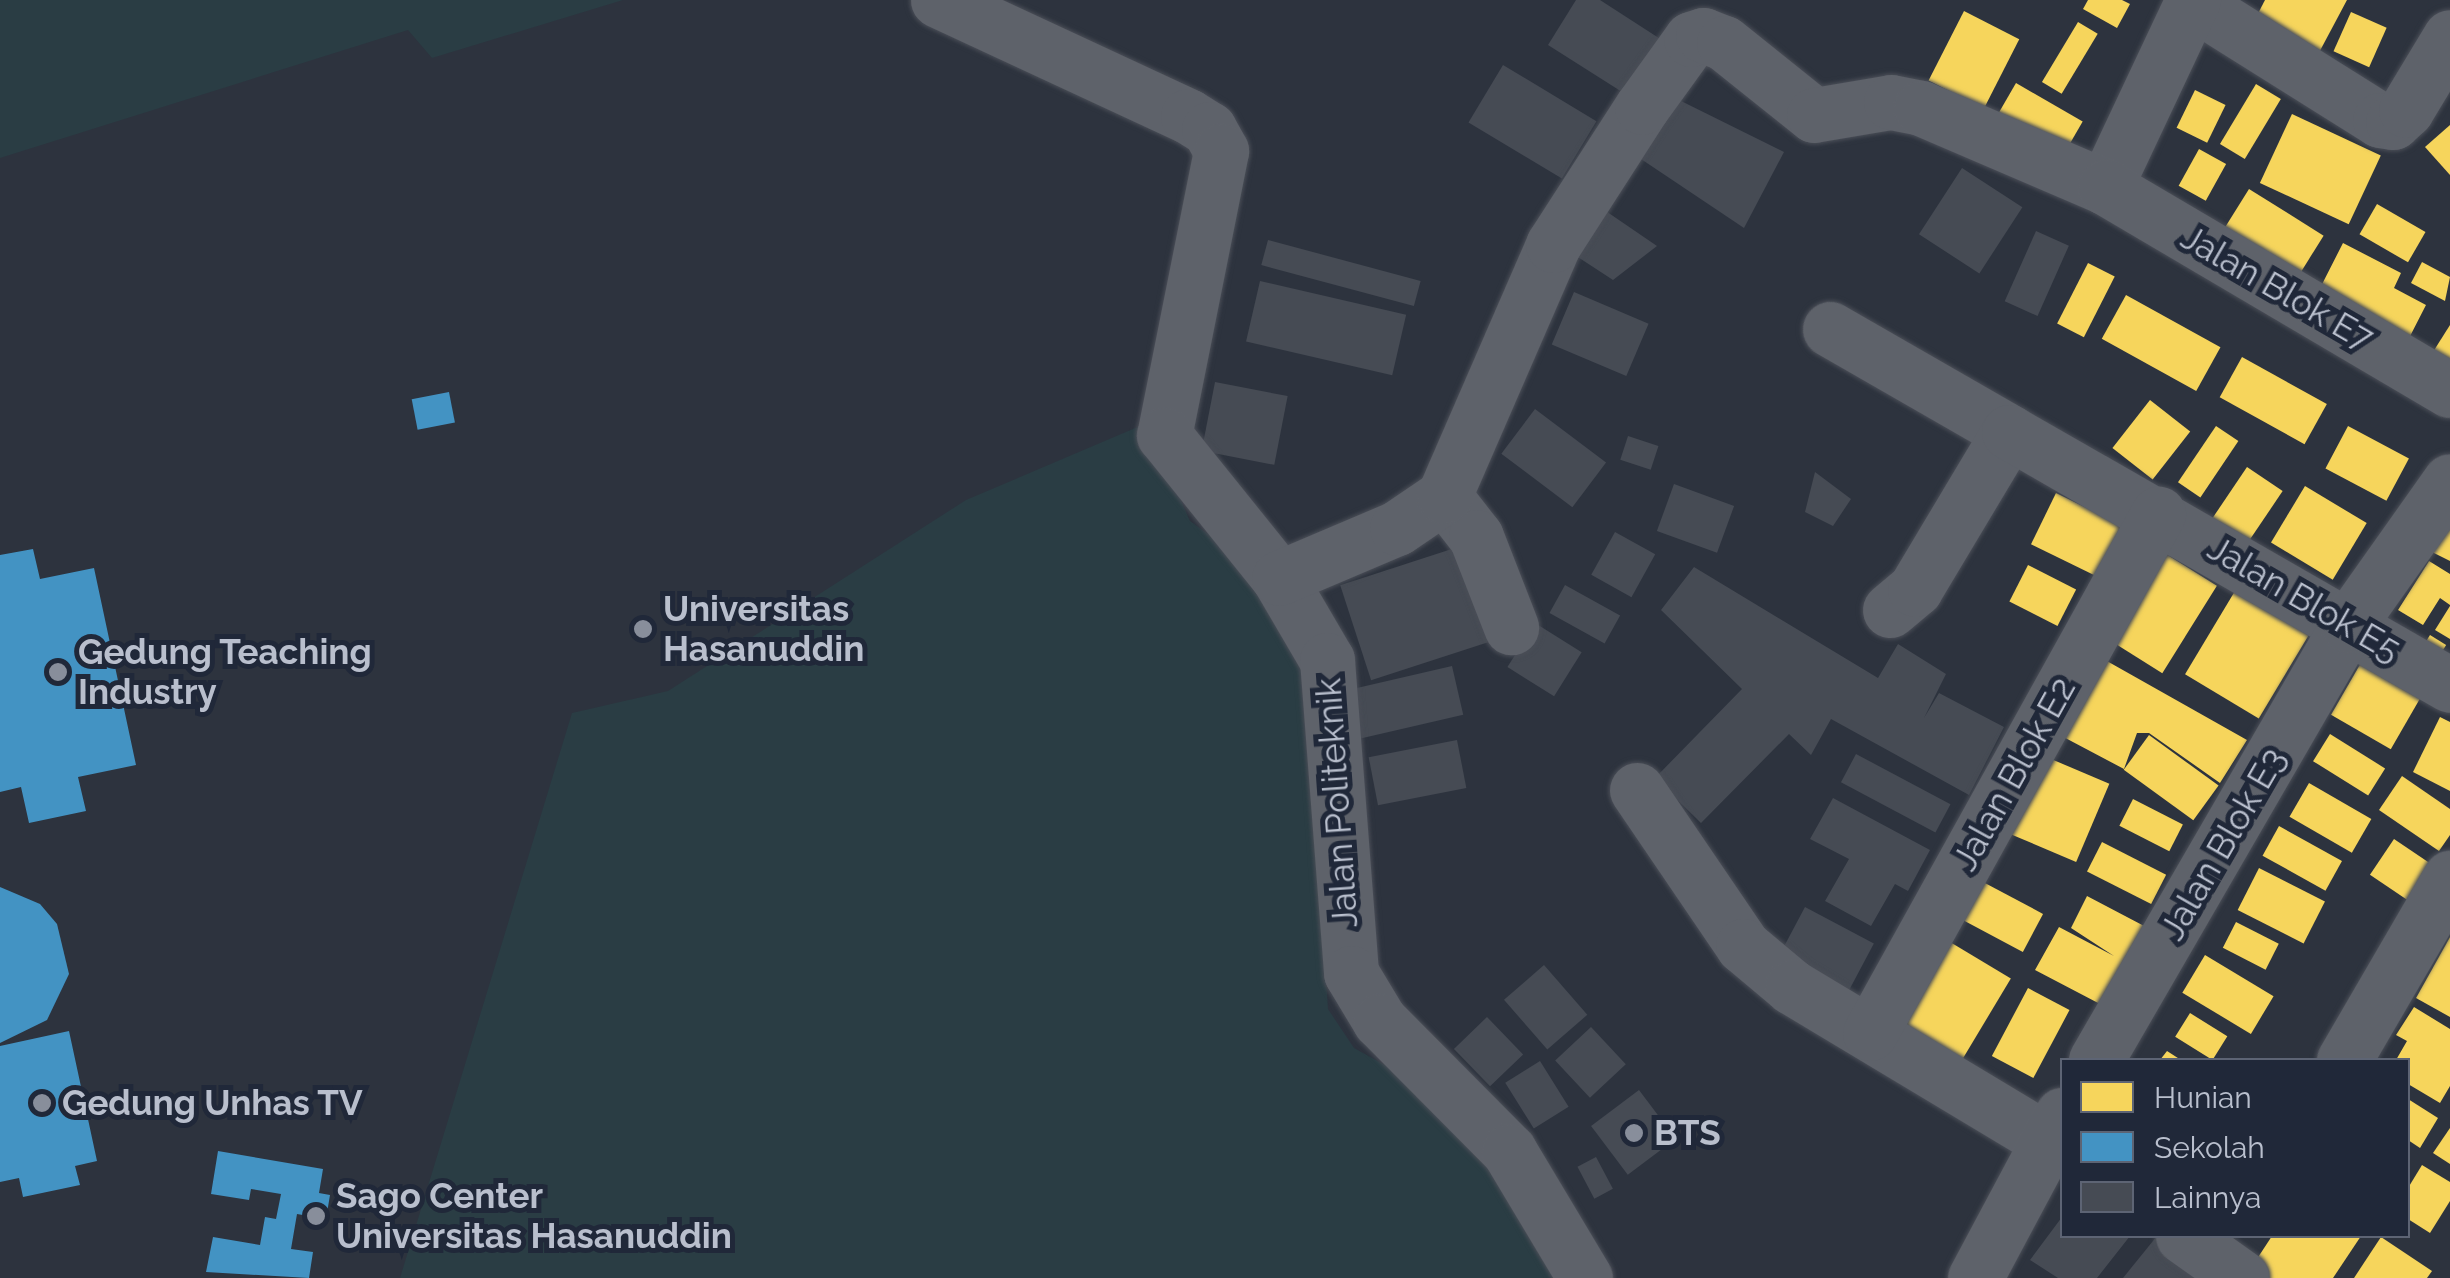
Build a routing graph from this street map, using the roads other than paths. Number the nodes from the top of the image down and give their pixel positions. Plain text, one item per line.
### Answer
1 (938, 0) edge
2 (2192, 1) edge
3 (2450, 36) edge
4 (2104, 187) junction
5 (1830, 329) dead end
6 (2450, 390) edge
7 (2009, 432) junction
8 (2450, 481) edge
9 (1444, 496) junction
10 (2158, 514) junction
11 (1280, 578) junction
12 (1890, 610) dead end
13 (2348, 625) junction
14 (1511, 627) dead end
15 (2450, 685) edge
16 (1637, 790) dead end
17 (2448, 886) edge
18 (1870, 1033) junction
19 (2097, 1058) edge
20 (2345, 1058) edge
21 (2058, 1134) edge
22 (1585, 1278) edge
23 (1975, 1278) edge

1 - 11 street, Jalan Politeknik
2 - 3 street
2 - 4 street
4 - 6 street, Jalan Blok E7
4 - 9 street, Jalan Blok E7
5 - 7 street, Jalan Blok E5
7 - 10 street, Jalan Blok E5
7 - 12 street
8 - 13 street, Jalan Blok E3
9 - 11 street
9 - 14 street
10 - 13 street, Jalan Blok E5
10 - 18 street, Jalan Blok E2
11 - 22 street, Jalan Politeknik
13 - 15 street, Jalan Blok E5
13 - 19 street, Jalan Blok E3
16 - 18 street
17 - 20 street
18 - 21 street
21 - 23 street

